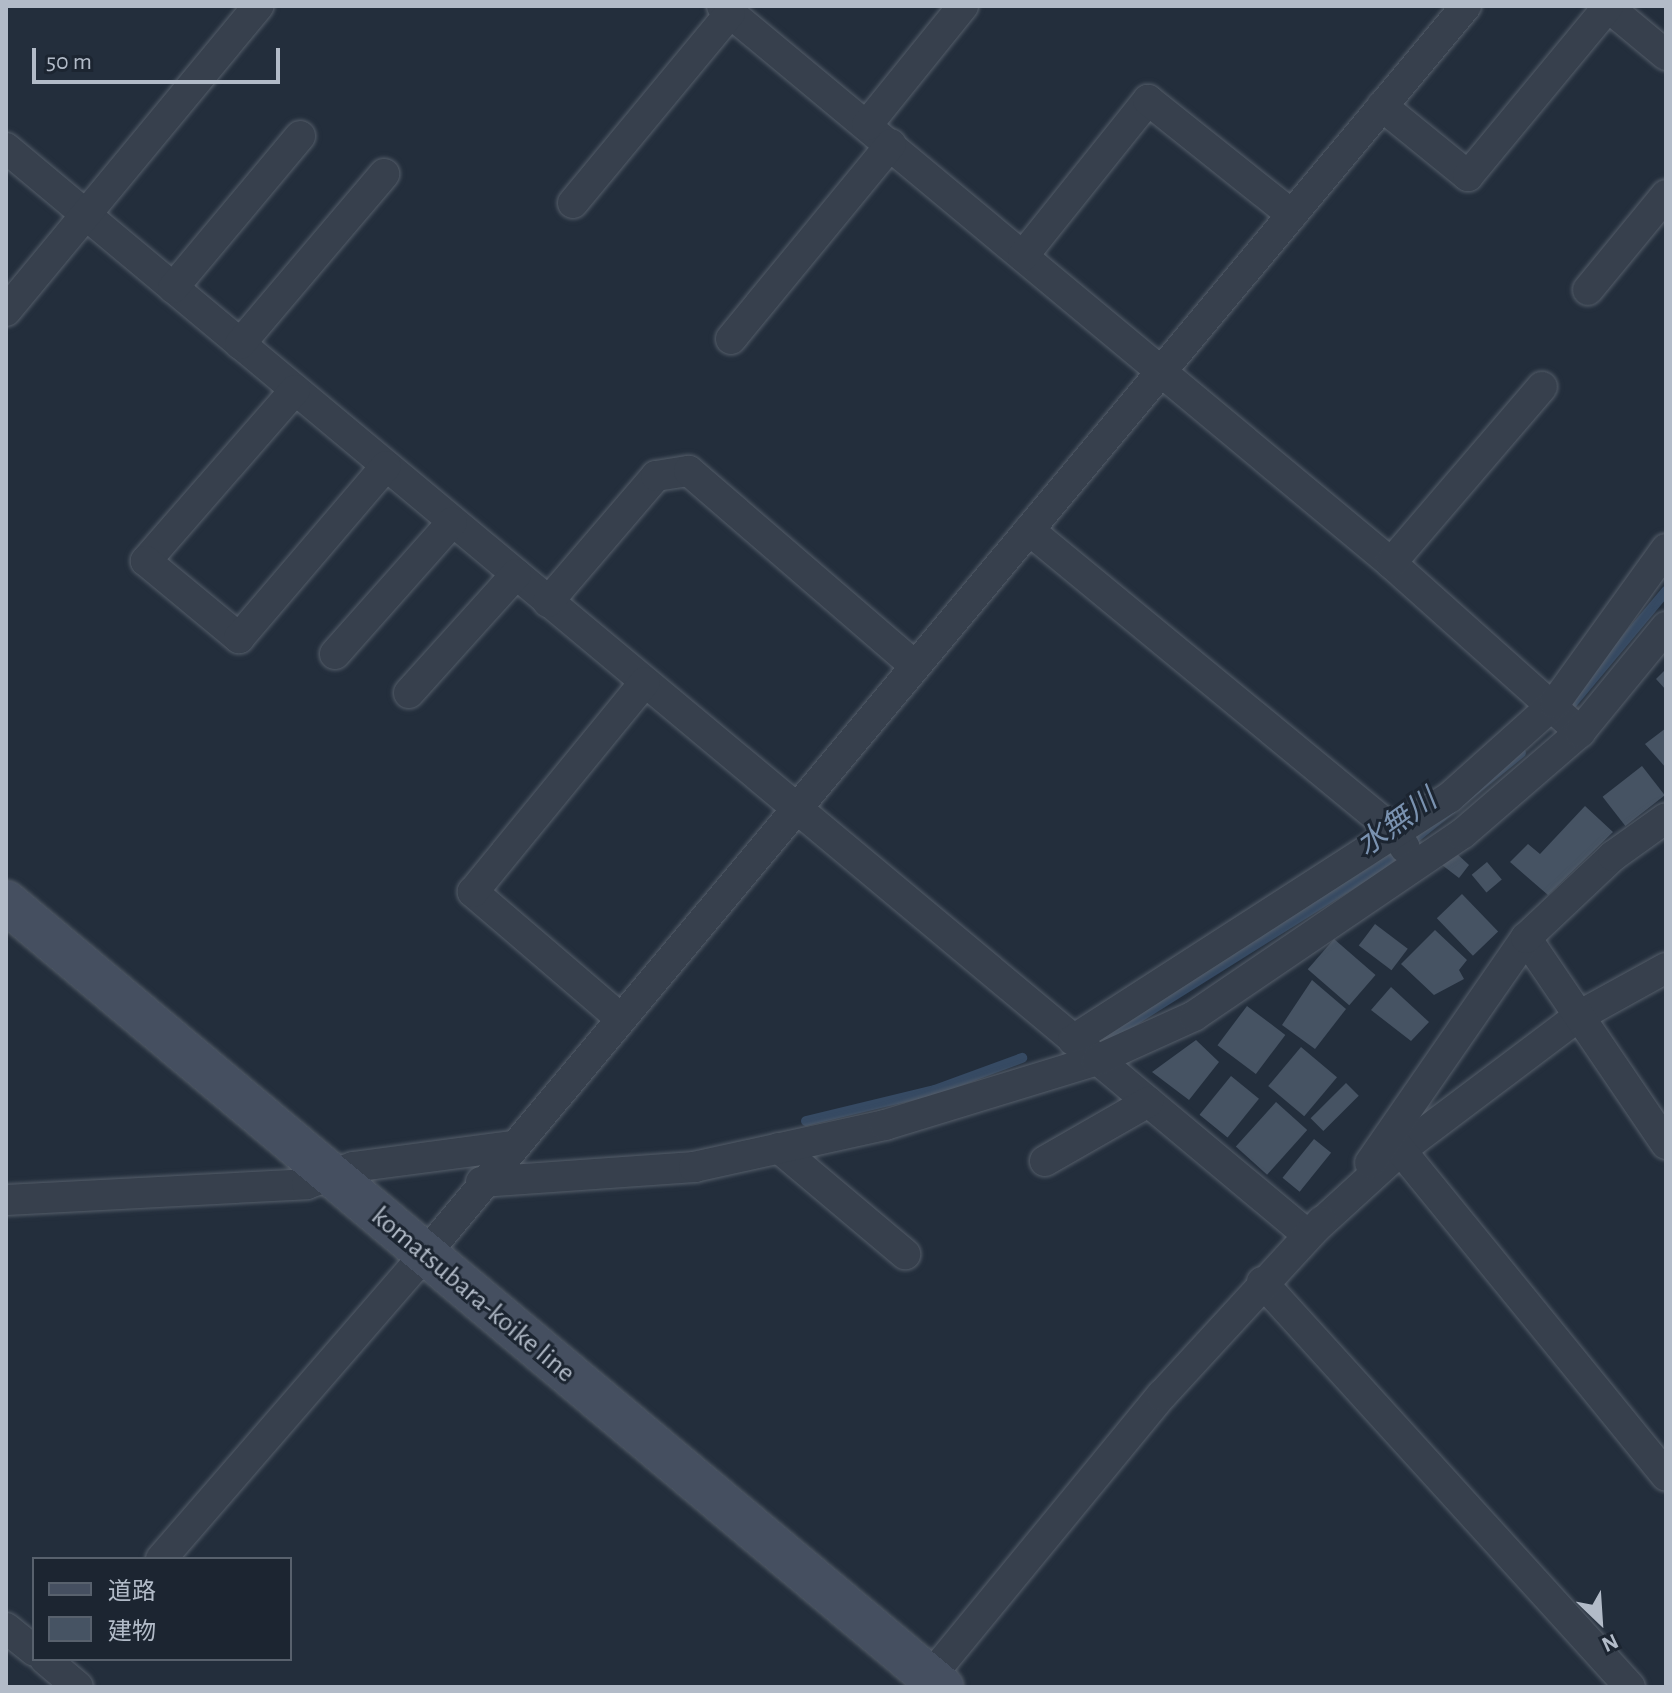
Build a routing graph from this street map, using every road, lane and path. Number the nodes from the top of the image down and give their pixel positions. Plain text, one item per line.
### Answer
1 (258, 6) edge
2 (963, 6) edge
3 (1466, 6) edge
4 (1617, 9) edge
5 (726, 10) edge
6 (1666, 55) edge
7 (1382, 106) junction
8 (867, 125) junction
9 (300, 136) dead end
10 (891, 144) junction
11 (6, 148) edge
12 (384, 174) dead end
13 (1666, 195) edge
14 (573, 203) dead end
15 (85, 214) junction
16 (1292, 215) junction
17 (1023, 256) junction
18 (173, 288) junction
19 (1588, 290) dead end
20 (6, 311) edge
21 (731, 339) dead end
22 (240, 344) junction
23 (1162, 371) junction
24 (1542, 387) dead end
25 (295, 390) junction
26 (386, 466) junction
27 (452, 522) junction
28 (1029, 530) junction
29 (1666, 549) edge
30 (1391, 563) junction
31 (516, 574) junction
32 (548, 602) junction
33 (1666, 627) edge
34 (335, 654) dead end
35 (915, 666) junction
36 (645, 682) junction
37 (409, 693) dead end
38 (1555, 703) junction
39 (1580, 732) junction
40 (796, 808) junction
41 (1666, 818) edge
42 (1396, 833) junction
43 (1414, 863) junction
44 (6, 902) edge
45 (1526, 938) junction
46 (1666, 968) edge
47 (1579, 1016) junction
48 (620, 1018) junction
49 (1073, 1040) junction
50 (1097, 1060) junction
51 (1148, 1102) junction
52 (1395, 1143) junction
53 (1666, 1144) edge
54 (512, 1146) junction
55 (779, 1148) junction
56 (1045, 1161) dead end
57 (333, 1176) junction
58 (481, 1182) junction
59 (6, 1200) edge
60 (1308, 1235) junction
61 (905, 1254) dead end
62 (423, 1257) junction
63 (1262, 1282) junction
64 (1666, 1476) edge
65 (163, 1557) edge
66 (6, 1628) edge
67 (32, 1649) edge
68 (931, 1684) edge
69 (1630, 1687) edge

1 - 15 street
2 - 8 street
3 - 7 street
4 - 6 street
4 - 7 street
5 - 8 street
5 - 14 street
7 - 16 street
8 - 10 street
9 - 18 street
10 - 17 street
10 - 21 street
11 - 15 street
12 - 22 street
13 - 19 street
15 - 18 street
15 - 20 street
16 - 17 street
16 - 23 street
17 - 23 street
18 - 22 street
22 - 25 street
23 - 28 street
23 - 30 street
24 - 30 street
25 - 26 street
25 - 26 street
26 - 27 street
27 - 31 street
27 - 34 street
28 - 35 street
28 - 42 street
29 - 38 street
30 - 38 street
31 - 32 street
31 - 37 street
32 - 35 street
32 - 36 street
33 - 39 street
35 - 40 street
36 - 40 street
36 - 48 street
38 - 39 street
38 - 42 street
39 - 43 street
40 - 48 street
40 - 49 street
41 - 45 street
42 - 43 street
42 - 49 street
43 - 50 street
44 - 57 main road, komatsubara-koike line
45 - 47 street
45 - 52 street
46 - 47 street
47 - 52 street
47 - 53 street
48 - 54 street
49 - 50 street
50 - 51 street
50 - 55 street
51 - 56 street
51 - 60 street
52 - 60 street
52 - 64 street
54 - 57 street
54 - 58 street
55 - 58 street
55 - 61 street
57 - 59 street
57 - 62 main road, komatsubara-koike line
58 - 62 street
60 - 63 street
62 - 65 street
62 - 68 main road, komatsubara-koike line
63 - 68 street
63 - 69 street
66 - 67 street

